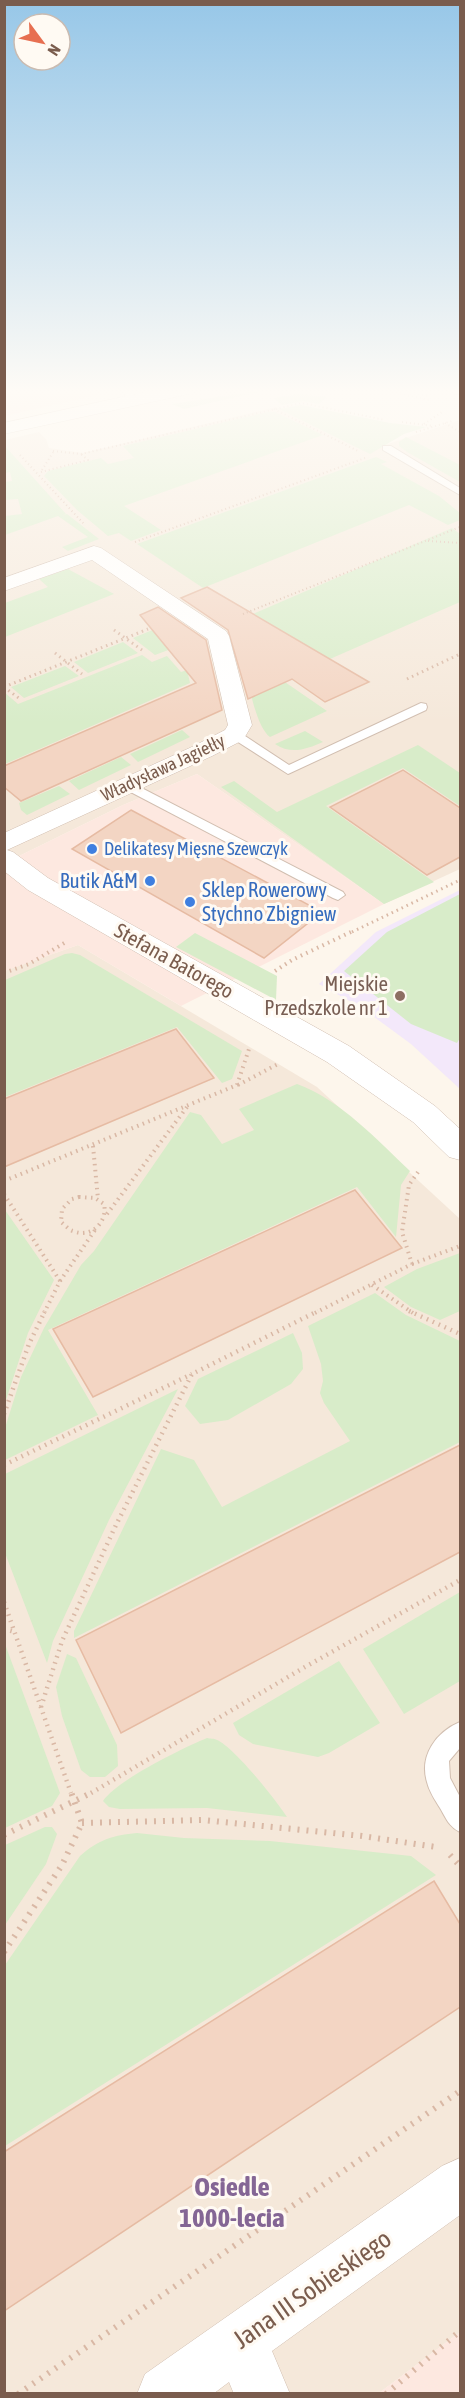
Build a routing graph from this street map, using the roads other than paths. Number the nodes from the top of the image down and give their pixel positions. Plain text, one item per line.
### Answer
1 (4, 585) edge
2 (421, 707) dead end
3 (234, 735) junction
4 (128, 785) junction
5 (4, 843) edge
6 (4, 858) edge
7 (338, 895) dead end
8 (460, 1148) edge
9 (460, 1734) edge
10 (460, 1820) edge
11 (460, 2184) edge
12 (239, 2340) junction
13 (165, 2394) edge
14 (262, 2394) edge

1 - 3 street, Władysława Jagiełły
2 - 3 lane
3 - 4 street, Władysława Jagiełły
4 - 5 street, Władysława Jagiełły
4 - 7 lane
6 - 8 street, Stefana Batorego
9 - 10 lane
11 - 12 street, Jana III Sobieskiego
12 - 13 street, Jana III Sobieskiego
12 - 14 street

